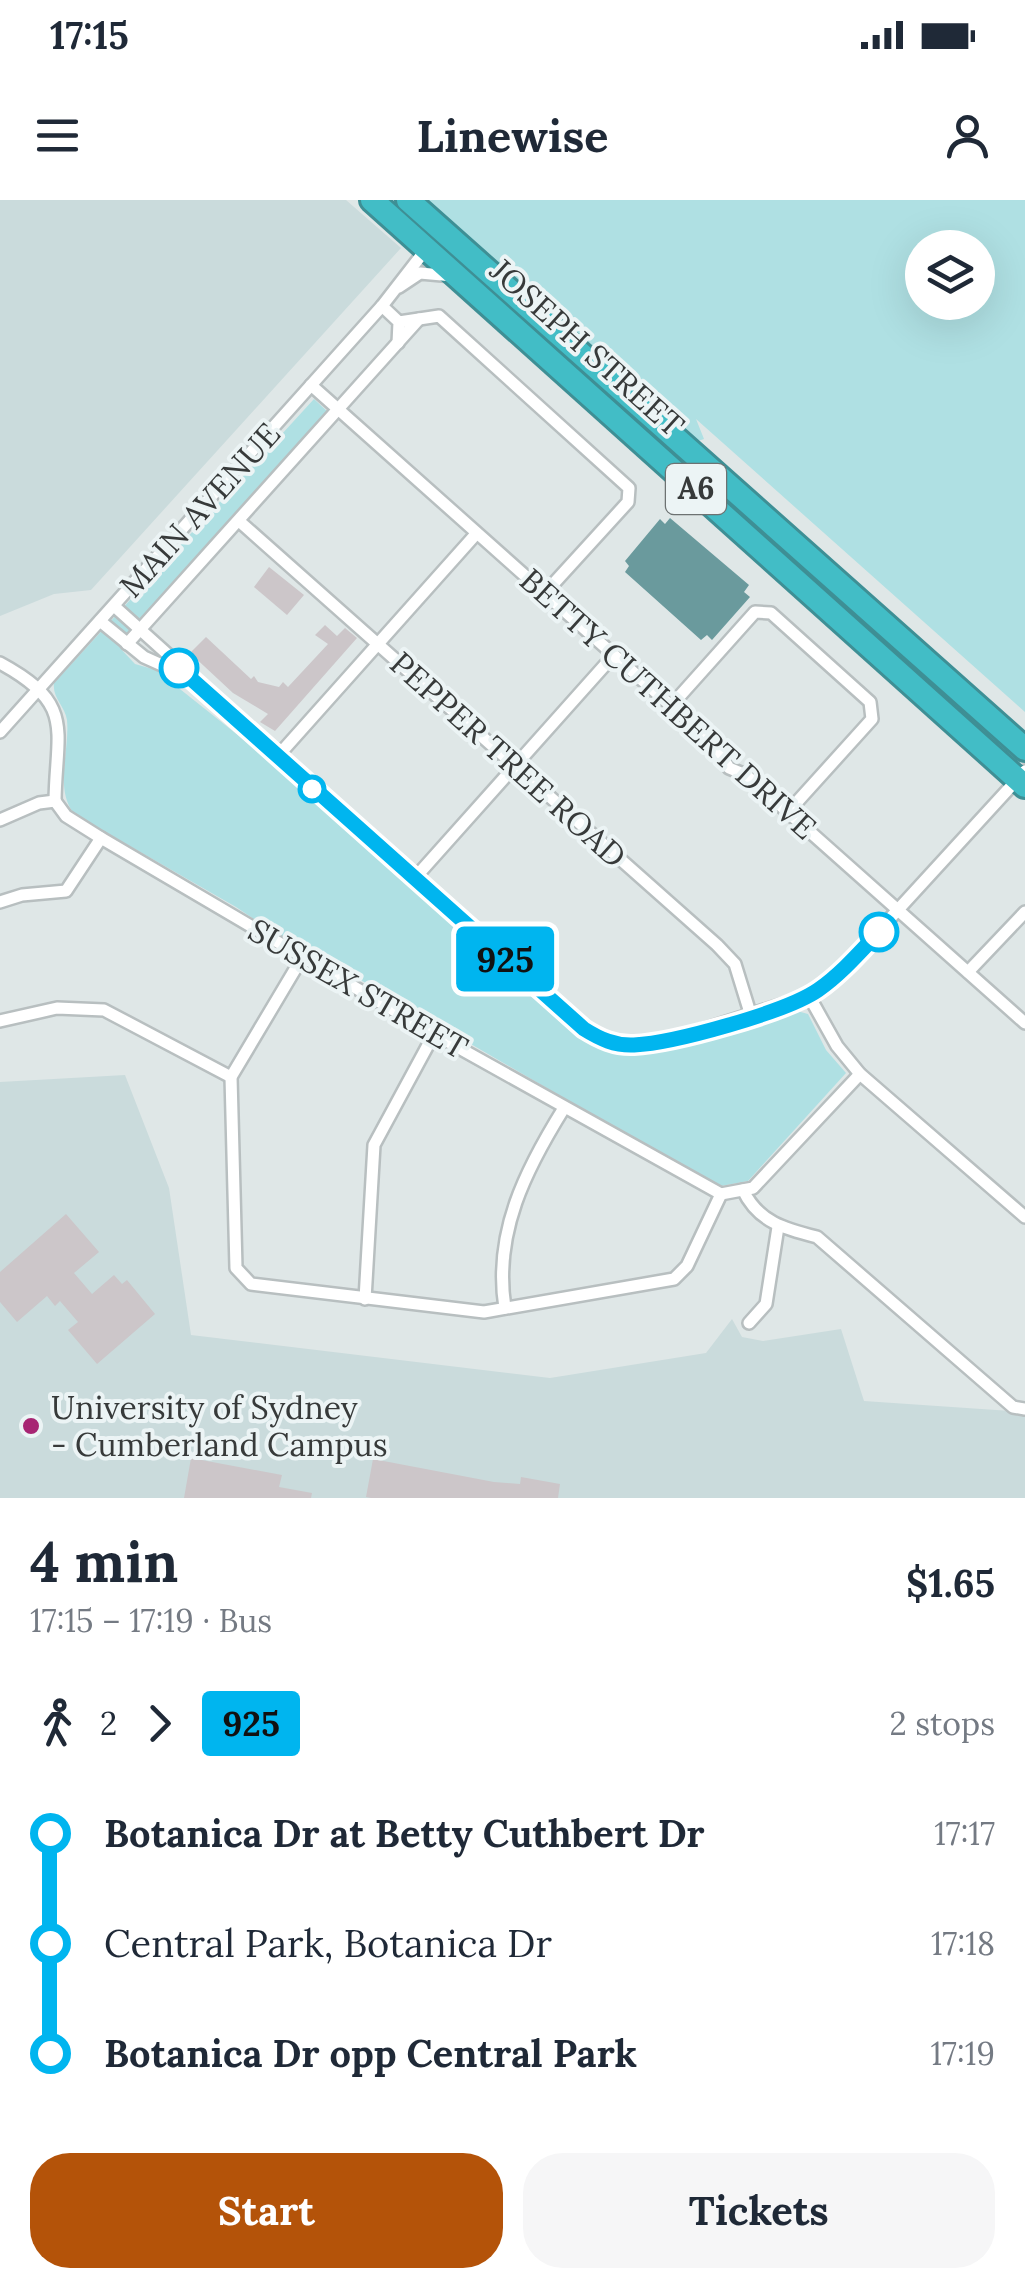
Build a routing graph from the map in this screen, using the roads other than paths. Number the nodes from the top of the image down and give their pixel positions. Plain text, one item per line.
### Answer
1 (372, 200) edge
2 (408, 200) edge
3 (427, 248) junction
4 (458, 276) junction
5 (398, 287) junction
6 (382, 306) junction
7 (419, 318) junction
8 (399, 322) junction
9 (398, 344) junction
10 (310, 385) junction
11 (339, 411) junction
12 (239, 521) junction
13 (476, 534) junction
14 (545, 592) junction
15 (114, 606) junction
16 (100, 621) junction
17 (142, 632) junction
18 (127, 644) junction
19 (378, 644) junction
20 (613, 656) junction
21 (0, 663) edge
22 (185, 675) junction
23 (38, 690) junction
24 (670, 707) junction
25 (0, 732) edge
26 (1025, 749) edge
27 (277, 757) junction
28 (516, 766) junction
29 (1023, 778) edge
30 (56, 801) junction
31 (788, 812) junction
32 (0, 820) edge
33 (101, 838) junction
34 (414, 880) junction
35 (0, 902) edge
36 (899, 911) junction
37 (1025, 912) edge
38 (302, 956) junction
39 (968, 972) junction
40 (809, 996) junction
41 (751, 1016) junction
42 (0, 1021) edge
43 (1025, 1023) edge
44 (434, 1034) junction
45 (860, 1074) junction
46 (231, 1078) junction
47 (564, 1108) junction
48 (743, 1190) junction
49 (720, 1194) junction
50 (1025, 1217) edge
51 (778, 1227) junction
52 (365, 1299) junction
53 (505, 1308) junction
54 (749, 1323) dead end
55 (1025, 1409) edge

1 - 3 highway, JOSEPH STREET / A6
2 - 26 highway, JOSEPH STREET / A6
3 - 4 highway, JOSEPH STREET / A6
3 - 5 street, MAIN AVENUE
4 - 5 street
4 - 29 highway, JOSEPH STREET / A6
5 - 6 street, MAIN AVENUE
6 - 8 street
6 - 10 street, MAIN AVENUE
7 - 8 street
7 - 9 street
7 - 14 street
8 - 9 street
9 - 11 street
10 - 11 street, BETTY CUTHBERT DRIVE
10 - 15 street, MAIN AVENUE
11 - 12 street
11 - 13 street, BETTY CUTHBERT DRIVE
12 - 17 street
12 - 19 street, PEPPER TREE ROAD
13 - 14 street, BETTY CUTHBERT DRIVE
13 - 19 street
14 - 20 street, BETTY CUTHBERT DRIVE
15 - 16 street, MAIN AVENUE
15 - 17 street
16 - 18 street
16 - 23 street, MAIN AVENUE
17 - 18 street
17 - 22 street
18 - 22 street
19 - 27 street
19 - 28 street, PEPPER TREE ROAD
20 - 24 street, BETTY CUTHBERT DRIVE
20 - 28 street
21 - 23 street
22 - 27 street
23 - 25 street, MAIN AVENUE
23 - 30 street
24 - 31 street, BETTY CUTHBERT DRIVE
24 - 31 street
27 - 34 street
28 - 34 street
28 - 41 street, PEPPER TREE ROAD
29 - 36 street
30 - 32 street
30 - 33 street, SUSSEX STREET
31 - 36 street, BETTY CUTHBERT DRIVE
33 - 35 street
33 - 38 street, SUSSEX STREET
34 - 41 street
36 - 39 street, BETTY CUTHBERT DRIVE
36 - 40 street
37 - 39 street
38 - 44 street, SUSSEX STREET
38 - 46 street
39 - 43 street, BETTY CUTHBERT DRIVE
40 - 41 street
40 - 45 street
42 - 46 street
44 - 47 street, SUSSEX STREET
44 - 52 street
45 - 48 street
45 - 50 street
46 - 52 street
47 - 49 street, SUSSEX STREET
47 - 53 street
48 - 49 street
48 - 51 street
49 - 53 street
51 - 54 street
51 - 55 street
52 - 53 street

